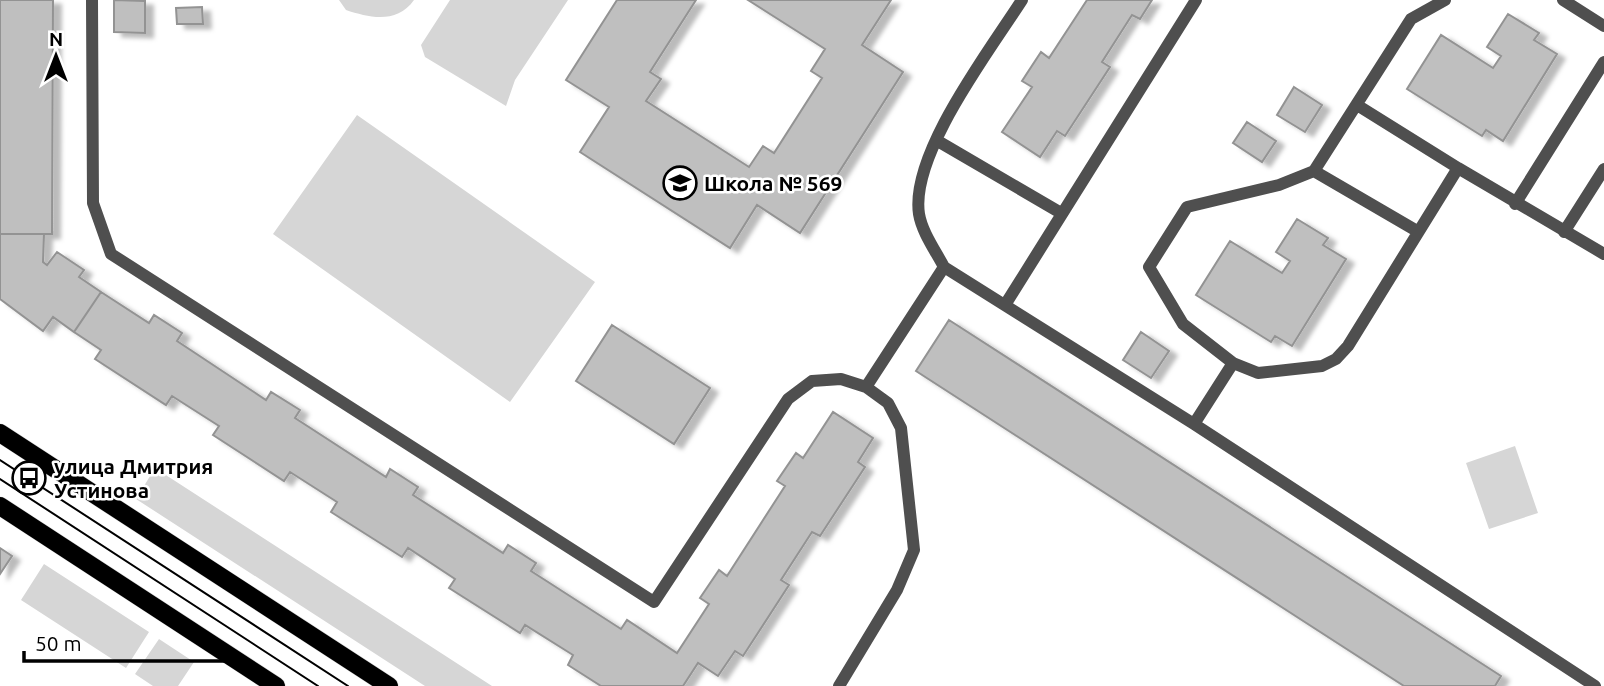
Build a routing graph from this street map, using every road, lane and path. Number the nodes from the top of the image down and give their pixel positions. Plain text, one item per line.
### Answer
1 (92, 0) edge
2 (1022, 0) edge
3 (1196, 0) edge
4 (1445, 0) edge
5 (1563, 0) edge
6 (1604, 26) edge
7 (1604, 62) edge
8 (1357, 105) junction
9 (936, 140) junction
10 (1458, 168) junction
11 (1604, 169) edge
12 (1314, 170) junction
13 (1515, 204) junction
14 (1061, 214) junction
15 (1417, 231) junction
16 (1564, 232) junction
17 (1604, 254) edge
18 (944, 267) junction
19 (1005, 305) junction
20 (1233, 363) junction
21 (866, 387) junction
22 (1194, 424) junction
23 (0, 433) edge
24 (0, 506) edge
25 (276, 686) edge
26 (389, 686) edge
27 (839, 686) edge
28 (1595, 686) edge

1 - 21 lane
2 - 9 lane
3 - 14 lane
4 - 8 lane
5 - 6 lane
7 - 13 lane
8 - 10 lane
8 - 12 lane
9 - 14 lane
9 - 18 lane
10 - 13 lane
10 - 15 lane
11 - 16 lane
12 - 15 lane
12 - 20 lane
13 - 16 lane
14 - 19 lane
15 - 20 lane
16 - 17 lane
18 - 19 lane
18 - 21 lane
19 - 22 lane
20 - 22 lane
21 - 27 lane
22 - 28 lane
23 - 26 main road
24 - 25 main road

